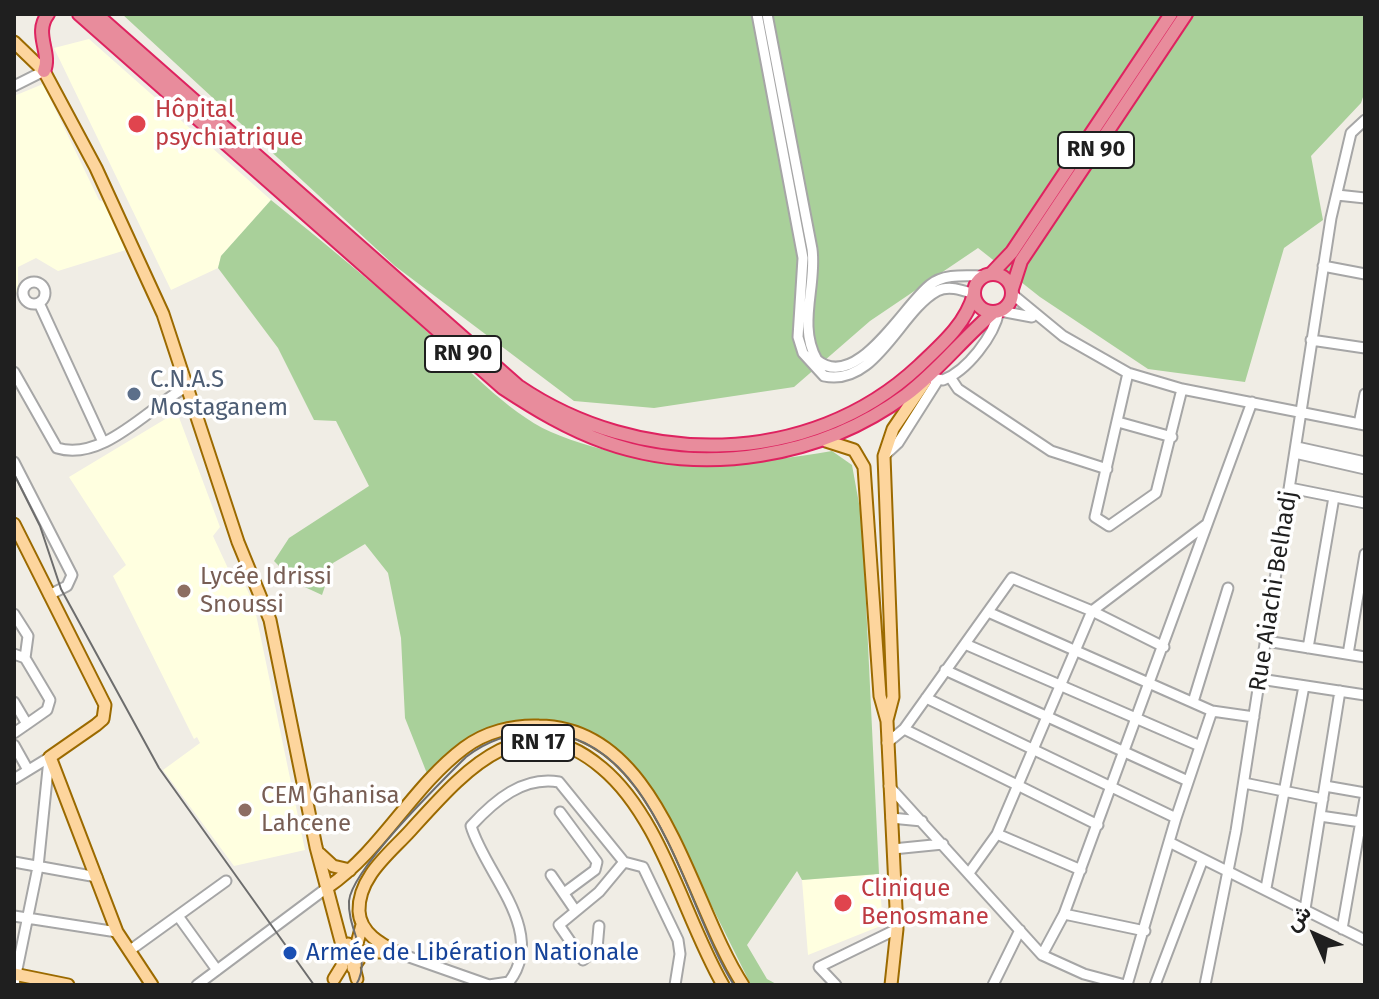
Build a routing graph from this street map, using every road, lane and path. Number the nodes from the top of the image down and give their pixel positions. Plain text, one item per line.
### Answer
1 (48, 14) edge
2 (79, 14) edge
3 (96, 14) edge
4 (757, 14) edge
5 (767, 14) edge
6 (1171, 14) edge
7 (1186, 14) edge
8 (14, 42) edge
9 (44, 71) junction
10 (14, 86) edge
11 (1364, 125) edge
12 (1337, 195) junction
13 (1365, 198) edge
14 (1323, 266) junction
15 (1365, 274) edge
16 (988, 275) junction
17 (1012, 292) junction
18 (974, 294) junction
19 (25, 300) junction
20 (39, 303) junction
21 (14, 307) edge
22 (998, 311) junction
23 (1037, 319) junction
24 (1311, 340) junction
25 (1365, 348) edge
26 (14, 372) edge
27 (1128, 373) junction
28 (950, 377) junction
29 (931, 378) junction
30 (186, 387) junction
31 (1182, 389) junction
32 (1365, 394) edge
33 (1252, 402) junction
34 (1300, 412) junction
35 (1118, 422) junction
36 (1362, 424) edge
37 (1172, 437) junction
38 (826, 441) junction
39 (103, 442) junction
40 (1296, 450) junction
41 (884, 456) junction
42 (14, 462) edge
43 (1365, 462) edge
44 (864, 467) junction
45 (1107, 469) junction
46 (1365, 469) edge
47 (1290, 488) junction
48 (1334, 497) junction
49 (1365, 503) edge
50 (14, 524) edge
51 (1207, 524) junction
52 (1365, 554) edge
53 (1228, 588) dead end
54 (49, 595) junction
55 (1092, 611) junction
56 (988, 612) junction
57 (14, 614) edge
58 (1266, 641) junction
59 (965, 644) junction
60 (1164, 647) junction
61 (1308, 648) junction
62 (1076, 650) junction
63 (14, 654) edge
64 (1348, 654) junction
65 (1365, 657) edge
66 (25, 658) junction
67 (945, 670) junction
68 (1260, 679) junction
69 (1151, 683) junction
70 (1060, 686) junction
71 (1304, 686) junction
72 (1340, 691) junction
73 (1365, 695) edge
74 (926, 698) junction
75 (14, 702) edge
76 (1193, 702) junction
77 (1212, 711) junction
78 (1047, 716) junction
79 (1138, 717) junction
80 (1254, 717) junction
81 (887, 721) junction
82 (27, 724) junction
83 (904, 729) junction
84 (14, 733) edge
85 (887, 743) junction
86 (14, 745) edge
87 (1200, 746) junction
88 (1034, 749) junction
89 (1126, 750) junction
90 (50, 757) junction
91 (28, 770) junction
92 (14, 779) edge
93 (1188, 781) junction
94 (1244, 783) junction
95 (888, 785) junction
96 (1112, 786) junction
97 (1325, 786) junction
98 (1017, 787) junction
99 (1285, 794) junction
100 (1323, 799) junction
101 (1365, 801) edge
102 (560, 812) dead end
103 (1320, 816) junction
104 (891, 818) junction
105 (1176, 818) junction
106 (922, 821) junction
107 (1361, 822) junction
108 (1098, 825) junction
109 (997, 834) junction
110 (1169, 842) junction
111 (943, 844) junction
112 (316, 847) junction
113 (893, 849) junction
114 (1203, 859) junction
115 (14, 862) edge
116 (624, 862) junction
117 (38, 867) junction
118 (350, 870) junction
119 (1081, 870) junction
120 (1228, 871) junction
121 (969, 873) junction
122 (551, 875) dead end
123 (97, 877) junction
124 (226, 881) dead end
125 (328, 887) junction
126 (1266, 888) junction
127 (564, 893) junction
128 (1305, 909) junction
129 (575, 910) junction
130 (1064, 914) junction
131 (14, 916) edge
132 (178, 916) junction
133 (28, 919) junction
134 (362, 923) junction
135 (599, 926) dead end
136 (897, 929) junction
137 (1342, 929) junction
138 (1020, 930) junction
139 (1145, 931) junction
140 (117, 932) junction
141 (1365, 940) edge
142 (129, 951) junction
143 (398, 953) junction
144 (1042, 955) junction
145 (217, 970) junction
146 (357, 974) edge
147 (1084, 974) junction
148 (15, 978) edge
149 (332, 982) edge
150 (68, 985) edge
151 (152, 985) edge
152 (197, 985) edge
153 (675, 985) edge
154 (723, 985) edge
155 (743, 985) edge
156 (836, 985) edge
157 (891, 985) edge
158 (993, 985) edge
159 (1076, 985) edge
160 (1126, 985) edge
161 (1155, 985) edge
162 (1205, 985) edge

1 - 9 highway
2 - 38 highway, RN 90
3 - 18 highway, RN 90
4 - 18 street
5 - 16 street
6 - 16 highway, RN 90
7 - 17 highway, RN 90
8 - 9 main road
9 - 10 street
9 - 30 main road
11 - 12 street, Rue Aiachi Belhadj
12 - 13 street
12 - 14 street, Rue Aiachi Belhadj
14 - 15 street
14 - 24 street, Rue Aiachi Belhadj
16 - 17 highway
16 - 18 highway
17 - 22 highway
17 - 23 street
18 - 22 highway
19 - 20 street
19 - 20 street
19 - 21 street
20 - 39 street
22 - 23 street
22 - 28 street
22 - 29 highway, RN 90
23 - 27 street
24 - 25 street
24 - 34 street, Rue Aiachi Belhadj
26 - 39 street
27 - 31 street
27 - 35 street
28 - 29 street
28 - 45 street
29 - 38 highway, RN 90
29 - 41 main road
30 - 39 street
30 - 112 main road
31 - 33 street
31 - 37 street
32 - 36 street
33 - 34 street
33 - 51 street
34 - 36 street
34 - 40 street, Rue Aiachi Belhadj
35 - 37 street
35 - 45 street
37 - 45 street
38 - 44 main road
40 - 43 street
40 - 46 street
40 - 47 street, Rue Aiachi Belhadj
41 - 44 main road
41 - 81 main road
42 - 54 street
44 - 81 main road
47 - 48 street
47 - 58 street, Rue Aiachi Belhadj
48 - 49 street
48 - 61 street
50 - 54 main road
51 - 55 street
51 - 60 street
52 - 64 street
53 - 76 street
54 - 90 main road
55 - 56 street
55 - 60 street
55 - 62 street
56 - 59 street
56 - 62 street
57 - 66 street
58 - 61 street
58 - 68 street, Rue Aiachi Belhadj
59 - 67 street
59 - 70 street
60 - 69 street
61 - 64 street
62 - 69 street
62 - 70 street
63 - 66 street
64 - 65 street
66 - 82 street
67 - 74 street
67 - 78 street
68 - 71 street
68 - 80 street, Rue Aiachi Belhadj
69 - 76 street
69 - 79 street
70 - 78 street
70 - 79 street
71 - 72 street
71 - 99 street
72 - 73 street
72 - 97 street
74 - 83 street
74 - 88 street
75 - 82 street
76 - 77 street
77 - 80 street
77 - 87 street
78 - 88 street
78 - 89 street
79 - 87 street
79 - 89 street
80 - 94 street, Rue Aiachi Belhadj
81 - 85 main road
82 - 84 street
83 - 85 street
83 - 98 street
85 - 95 main road
86 - 91 street
87 - 93 street
88 - 96 street
88 - 98 street
89 - 93 street
89 - 96 street
90 - 91 street
90 - 117 street
90 - 123 main road
91 - 92 street
93 - 105 street
94 - 99 street
94 - 120 street, Rue Aiachi Belhadj
95 - 104 main road
95 - 106 street
96 - 105 street
96 - 108 street
97 - 100 street
97 - 101 street
98 - 108 street
98 - 109 street
99 - 100 street
99 - 126 street
100 - 103 street
101 - 107 street
102 - 127 street
103 - 107 street
103 - 128 street
104 - 106 street
104 - 113 main road
105 - 110 street
106 - 111 street
107 - 137 street
108 - 119 street
109 - 119 street
109 - 121 street
110 - 114 street
110 - 139 street
111 - 113 street
111 - 121 street
112 - 118 main road
112 - 125 main road
113 - 136 main road
114 - 120 street
114 - 161 street
115 - 117 street
116 - 129 street
116 - 143 street
116 - 153 street
117 - 123 street
117 - 133 street
118 - 125 main road, RN 17
118 - 155 main road, RN 17
119 - 130 street
120 - 126 street
120 - 162 street, Rue Aiachi Belhadj
121 - 138 street
122 - 127 street
123 - 140 main road
124 - 132 street
125 - 145 street
125 - 146 main road
125 - 149 main road
126 - 128 street
127 - 129 street
128 - 137 street
129 - 135 street
130 - 139 street
130 - 144 street
131 - 133 street
132 - 142 street
132 - 145 street
133 - 140 street
133 - 148 street
134 - 143 main road
134 - 146 main road
134 - 154 main road, RN 17
136 - 156 street
136 - 157 main road
137 - 141 street
138 - 144 street
138 - 158 street
139 - 160 street
140 - 142 main road
142 - 151 main road
143 - 146 main road
144 - 147 street
145 - 152 street
146 - 149 main road
147 - 159 street
147 - 160 street
148 - 150 main road

